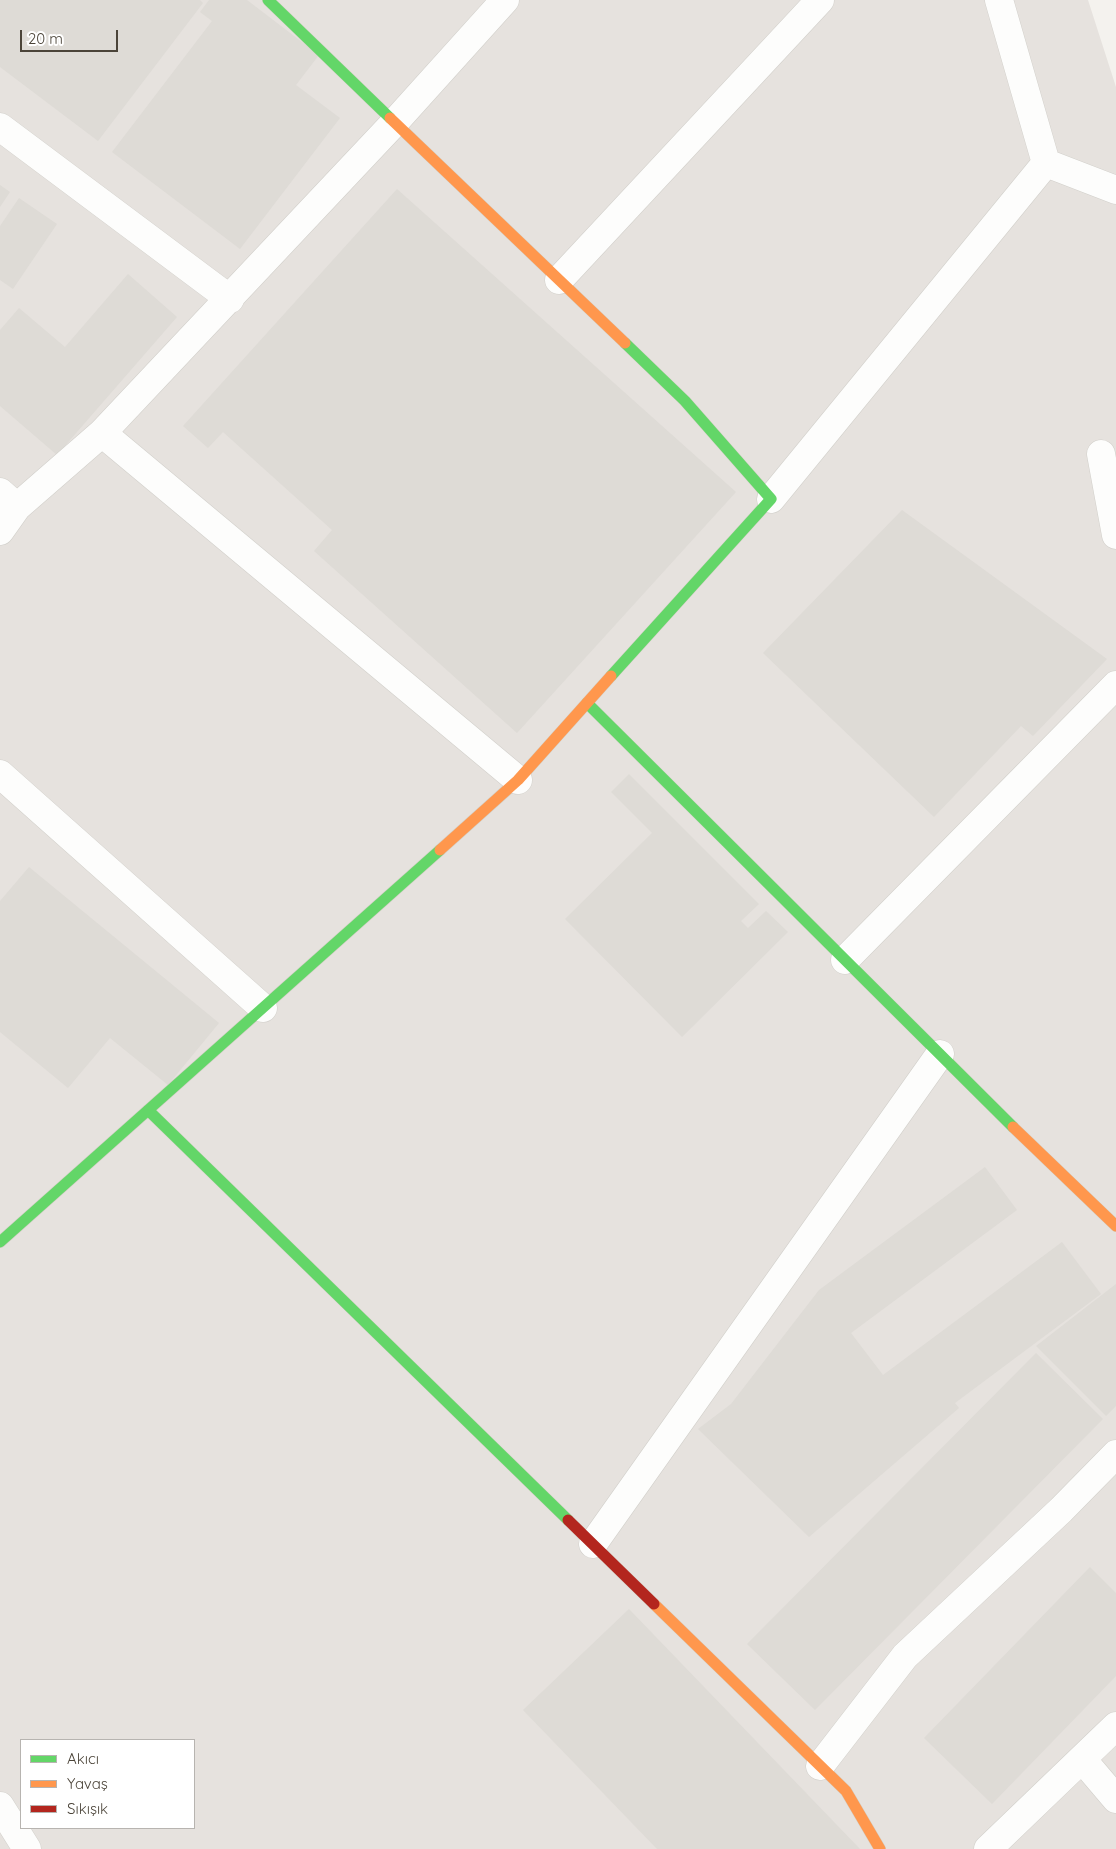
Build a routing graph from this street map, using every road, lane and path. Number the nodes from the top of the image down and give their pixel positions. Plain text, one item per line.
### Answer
1 (268, 0) edge
2 (505, 0) edge
3 (820, 0) edge
4 (999, 0) edge
5 (394, 122) junction
6 (0, 127) edge
7 (1046, 163) junction
8 (1116, 190) edge
9 (559, 280) junction
10 (230, 299) junction
11 (102, 433) junction
12 (1101, 454) dead end
13 (771, 499) junction
14 (9, 500) edge
15 (0, 531) edge
16 (1116, 535) edge
17 (1116, 685) edge
18 (587, 703) junction
19 (0, 774) edge
20 (518, 780) junction
21 (845, 960) junction
22 (263, 1008) junction
23 (940, 1054) junction
24 (148, 1110) junction
25 (1116, 1226) edge
26 (0, 1242) edge
27 (1116, 1454) edge
28 (593, 1544) junction
29 (1116, 1726) edge
30 (1082, 1759) junction
31 (820, 1766) junction
32 (1116, 1799) edge
33 (0, 1806) edge
34 (27, 1849) edge
35 (880, 1849) edge
36 (988, 1849) edge

1 - 5 street
2 - 5 street
3 - 9 street
4 - 7 street
5 - 9 street
5 - 10 street
6 - 10 street
7 - 8 street
7 - 13 street
9 - 13 street
10 - 11 street
11 - 14 street
11 - 20 street
12 - 16 street
13 - 18 street
14 - 15 street
17 - 21 street
18 - 20 street
18 - 21 street
19 - 22 street
20 - 22 street
21 - 23 street
22 - 24 street
23 - 25 street
23 - 28 street
24 - 26 street
24 - 28 street
27 - 31 street
28 - 31 street
29 - 30 street
30 - 32 street
30 - 36 street
31 - 35 street
33 - 34 street

